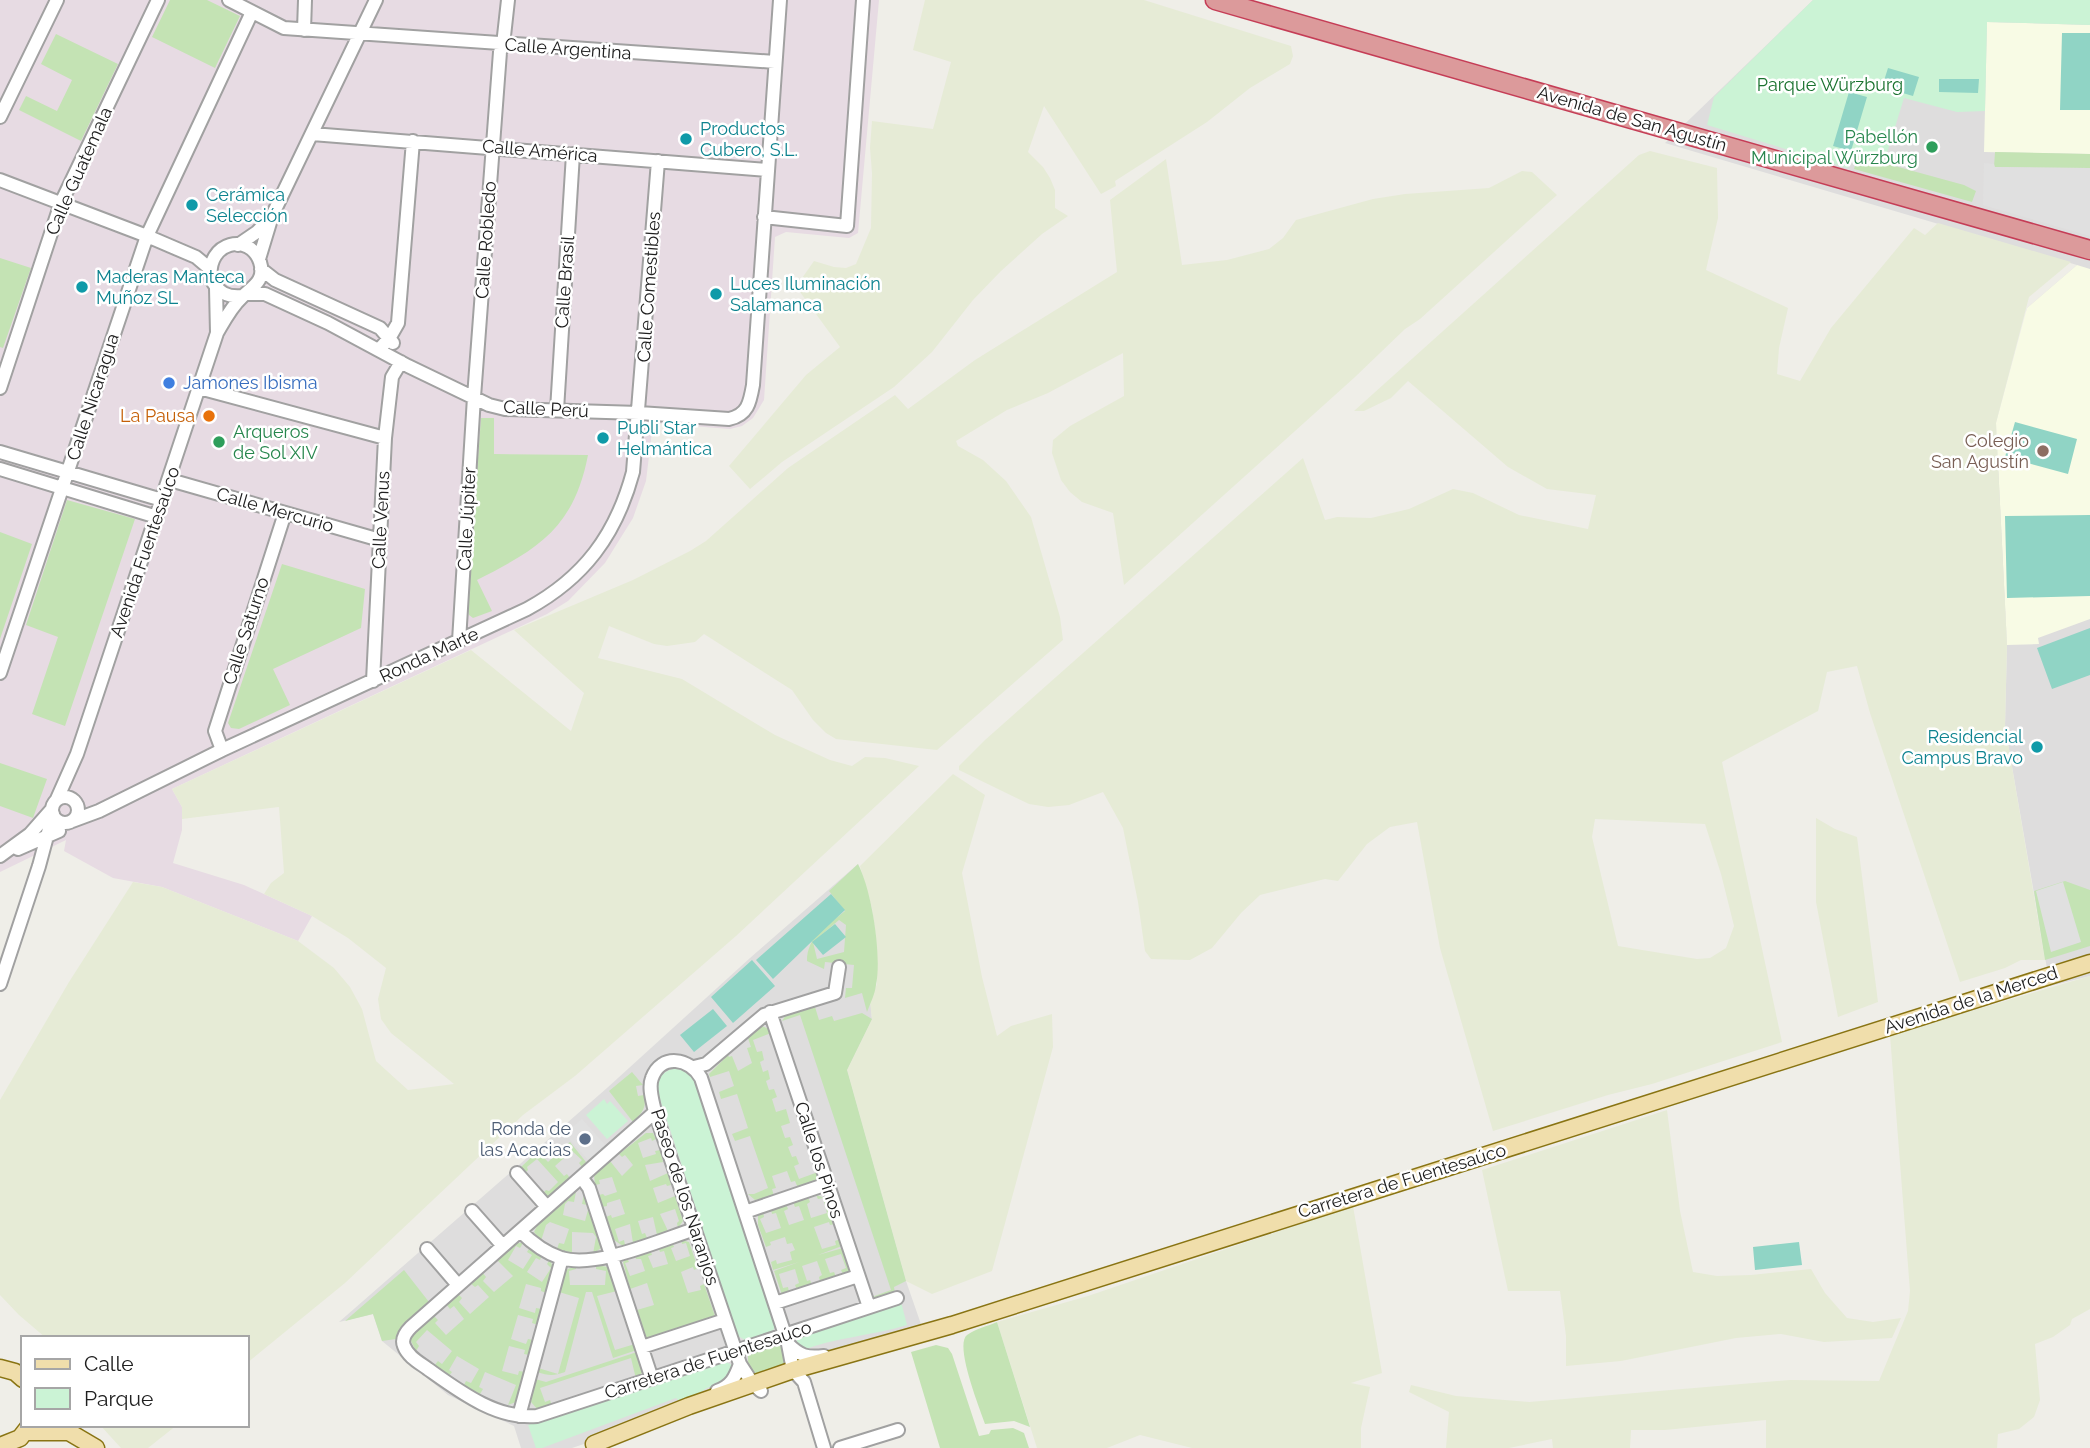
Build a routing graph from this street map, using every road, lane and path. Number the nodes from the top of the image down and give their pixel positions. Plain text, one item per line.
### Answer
1 (57, 0) edge
2 (158, 0) edge
3 (229, 0) edge
4 (305, 0) edge
5 (376, 0) edge
6 (508, 0) edge
7 (780, 0) edge
8 (863, 0) edge
9 (1215, 0) edge
10 (252, 12) junction
11 (304, 30) junction
12 (361, 33) junction
13 (503, 44) junction
14 (775, 62) junction
15 (0, 117) edge
16 (312, 134) junction
17 (413, 141) junction
18 (494, 147) junction
19 (573, 154) junction
20 (658, 161) junction
21 (767, 170) junction
22 (0, 180) edge
23 (61, 203) junction
24 (272, 216) junction
25 (764, 217) junction
26 (147, 236) junction
27 (239, 245) junction
28 (2090, 250) edge
29 (215, 254) junction
30 (196, 257) junction
31 (260, 264) junction
32 (209, 268) junction
33 (216, 288) junction
34 (245, 295) junction
35 (217, 333) junction
36 (390, 337) junction
37 (379, 349) junction
38 (401, 362) junction
39 (0, 388) edge
40 (199, 388) junction
41 (474, 397) junction
42 (557, 410) junction
43 (639, 413) junction
44 (385, 438) junction
45 (0, 452) edge
46 (0, 469) edge
47 (68, 472) junction
48 (170, 480) junction
49 (62, 488) junction
50 (162, 500) junction
51 (285, 513) junction
52 (157, 517) junction
53 (380, 540) junction
54 (459, 641) junction
55 (0, 673) edge
56 (373, 681) junction
57 (222, 750) junction
58 (71, 771) junction
59 (75, 801) junction
60 (115, 801) junction
61 (54, 807) junction
62 (61, 827) junction
63 (23, 847) junction
64 (3, 854) edge
65 (39, 866) junction
66 (2090, 962) edge
67 (839, 967) dead end
68 (0, 984) edge
69 (770, 1012) junction
70 (1853, 1038) joint
71 (694, 1067) junction
72 (655, 1112) junction
73 (517, 1173) dead end
74 (581, 1177) junction
75 (827, 1184) junction
76 (547, 1207) junction
77 (472, 1211) dead end
78 (745, 1212) junction
79 (695, 1228) junction
80 (520, 1231) junction
81 (503, 1246) junction
82 (427, 1249) dead end
83 (612, 1256) junction
84 (562, 1258) junction
85 (858, 1276) junction
86 (458, 1285) junction
87 (897, 1298) dead end
88 (775, 1303) junction
89 (869, 1307) junction
90 (725, 1320) junction
91 (952, 1325) junction
92 (787, 1339) junction
93 (642, 1347) junction
94 (852, 1352) junction
95 (737, 1357) junction
96 (3, 1365) edge
97 (797, 1374) junction
98 (21, 1378) edge
99 (652, 1379) junction
100 (757, 1388) junction
101 (689, 1406) junction
102 (519, 1416) junction
103 (62, 1428) edge
104 (898, 1430) dead end
105 (16, 1439) edge
106 (588, 1446) edge
107 (96, 1448) edge
108 (824, 1448) edge
109 (841, 1448) edge

1 - 15 street
2 - 23 street, Calle Guatemala
3 - 10 street, Calle Argentina
4 - 11 street
5 - 12 street
6 - 13 street, Calle Robledo
7 - 14 street
8 - 25 street
9 - 28 highway, Avenida de San Agustín
10 - 11 street, Calle Argentina
10 - 26 street, Calle Nicaragua
11 - 12 street, Calle Argentina
12 - 13 street, Calle Argentina
12 - 16 street
13 - 14 street, Calle Argentina
13 - 18 street, Calle Robledo
14 - 21 street
16 - 17 street, Calle América
16 - 24 street
17 - 18 street, Calle América
17 - 36 street
18 - 19 street, Calle América
18 - 41 street, Calle Robledo
19 - 20 street, Calle América
19 - 42 street, Calle Brasil
20 - 21 street, Calle América
20 - 43 street, Calle Comestibles
21 - 25 street
22 - 23 street
23 - 26 street
23 - 39 street, Calle Guatemala
24 - 27 street
24 - 31 street
25 - 43 street, Calle Perú
26 - 30 street
26 - 47 street, Calle Nicaragua
27 - 29 street
27 - 31 street
29 - 30 street
29 - 32 street
30 - 32 street
31 - 34 street
31 - 36 street
32 - 33 street
33 - 34 street
33 - 35 street, Avenida Fuentesaúco
34 - 35 street, Avenida Fuentesaúco
34 - 37 street, Calle Perú
35 - 40 street, Avenida Fuentesaúco
36 - 37 street
36 - 38 street
37 - 38 street, Calle Perú
38 - 41 street, Calle Perú
38 - 44 street, Calle Venus
40 - 44 street
40 - 48 street, Avenida Fuentesaúco
41 - 42 street, Calle Perú
41 - 54 street, Calle Júpiter
42 - 43 street, Calle Perú
43 - 54 street, Ronda Marte
44 - 53 street, Calle Venus
45 - 47 street
46 - 49 street
47 - 49 street, Calle Nicaragua
47 - 50 street
48 - 50 street, Avenida Fuentesaúco
48 - 51 street, Calle Mercurio
49 - 52 street
49 - 55 street, Calle Nicaragua
50 - 52 street, Avenida Fuentesaúco
51 - 53 street, Calle Mercurio
51 - 57 street, Calle Saturno
52 - 58 street, Avenida Fuentesaúco
53 - 56 street, Calle Venus
54 - 56 street, Ronda Marte
56 - 57 street, Ronda Marte
57 - 60 street, Ronda Marte
58 - 59 street, Avenida Fuentesaúco
58 - 61 street, Avenida Fuentesaúco
59 - 60 street, Ronda Marte
59 - 61 street, Ronda Marte
59 - 62 street, Avenida Fuentesaúco
60 - 62 street, Ronda Marte
61 - 62 street
61 - 64 street, Ronda Marte
62 - 63 street, Ronda Marte
62 - 65 street
63 - 64 street, Ronda Marte
63 - 65 street
65 - 68 street
66 - 70 main road, Avenida de la Merced
67 - 69 street
69 - 71 street
69 - 75 street, Calle los Pinos
70 - 91 main road, Carretera de Fuentesaúco
71 - 72 street, Paseo de los Naranjos
71 - 78 street
72 - 74 street
72 - 79 street, Paseo de los Naranjos
73 - 76 street
74 - 76 street
74 - 83 street
75 - 78 street
75 - 85 street, Calle los Pinos
76 - 80 street
77 - 81 street
78 - 88 street
79 - 83 street
79 - 90 street, Paseo de los Naranjos
80 - 81 street
80 - 84 street
81 - 86 street
82 - 86 street
83 - 84 street
83 - 93 street
84 - 102 street
85 - 88 street
85 - 89 street, Calle los Pinos
86 - 102 street
87 - 89 street, Carretera de Fuentesaúco
88 - 92 street
89 - 92 street, Carretera de Fuentesaúco
90 - 93 street
90 - 95 street, Paseo de los Naranjos
91 - 94 main road, Carretera de Fuentesaúco
91 - 97 main road, Carretera de Fuentesaúco
92 - 94 street
92 - 95 street, Carretera de Fuentesaúco
92 - 97 street
93 - 99 street
94 - 97 main road, Carretera de Fuentesaúco
95 - 99 street, Carretera de Fuentesaúco
95 - 100 street, Paseo de los Naranjos
95 - 101 street
96 - 98 main road
97 - 100 main road
97 - 108 street
99 - 102 street, Carretera de Fuentesaúco
100 - 101 main road, Carretera de Fuentesaúco
100 - 106 main road, Carretera de Fuentesaúco
101 - 106 main road, Carretera de Fuentesaúco
103 - 105 main road
103 - 107 main road
104 - 109 street

